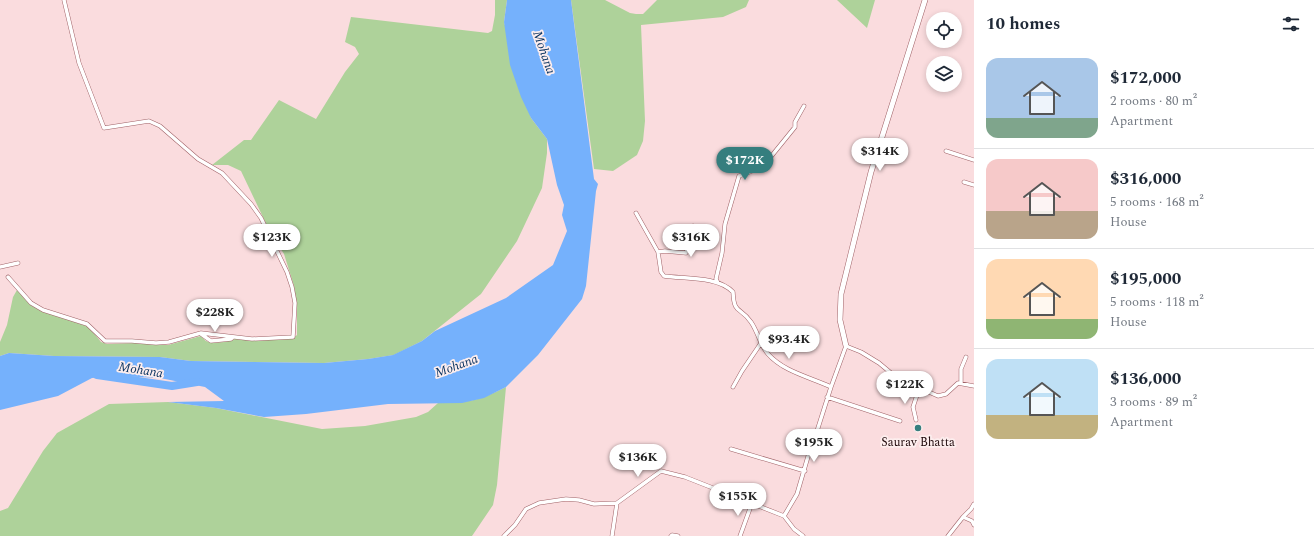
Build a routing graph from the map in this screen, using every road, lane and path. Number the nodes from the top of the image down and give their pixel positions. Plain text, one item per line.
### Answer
1 (64, 0) edge
2 (925, 0) edge
3 (804, 106) dead end
4 (946, 151) dead end
5 (974, 160) edge
6 (964, 182) dead end
7 (974, 185) edge
8 (636, 213) dead end
9 (693, 226) dead end
10 (658, 252) junction
11 (18, 263) dead end
12 (0, 267) edge
13 (8, 277) dead end
14 (718, 283) junction
15 (200, 333) junction
16 (233, 337) junction
17 (761, 343) junction
18 (846, 346) junction
19 (966, 357) dead end
20 (961, 383) junction
21 (974, 386) edge
22 (734, 387) dead end
23 (831, 387) junction
24 (919, 389) junction
25 (827, 397) junction
26 (916, 420) dead end
27 (900, 421) dead end
28 (731, 449) dead end
29 (805, 472) junction
30 (617, 503) junction
31 (752, 503) junction
32 (974, 504) edge
33 (784, 516) junction
34 (963, 517) junction
35 (974, 525) edge
36 (504, 536) edge
37 (612, 536) edge
38 (671, 536) edge
39 (678, 536) edge
40 (740, 536) edge
41 (803, 536) edge
42 (948, 536) edge

1 - 16 street
2 - 18 main road
3 - 14 street
4 - 5 street
6 - 7 street
8 - 10 street
9 - 10 street
10 - 14 street
11 - 12 street
13 - 15 street
14 - 17 street
15 - 16 street
15 - 16 street
17 - 22 street
17 - 23 street
18 - 23 street
18 - 24 street
19 - 20 street
20 - 21 street
20 - 24 street
23 - 25 street
24 - 26 street
25 - 27 street
25 - 29 street
28 - 29 street
29 - 33 street
30 - 31 street
30 - 36 street
30 - 37 street
31 - 33 street
31 - 40 street
32 - 34 street
33 - 41 street
34 - 35 street
34 - 42 street
38 - 39 street

